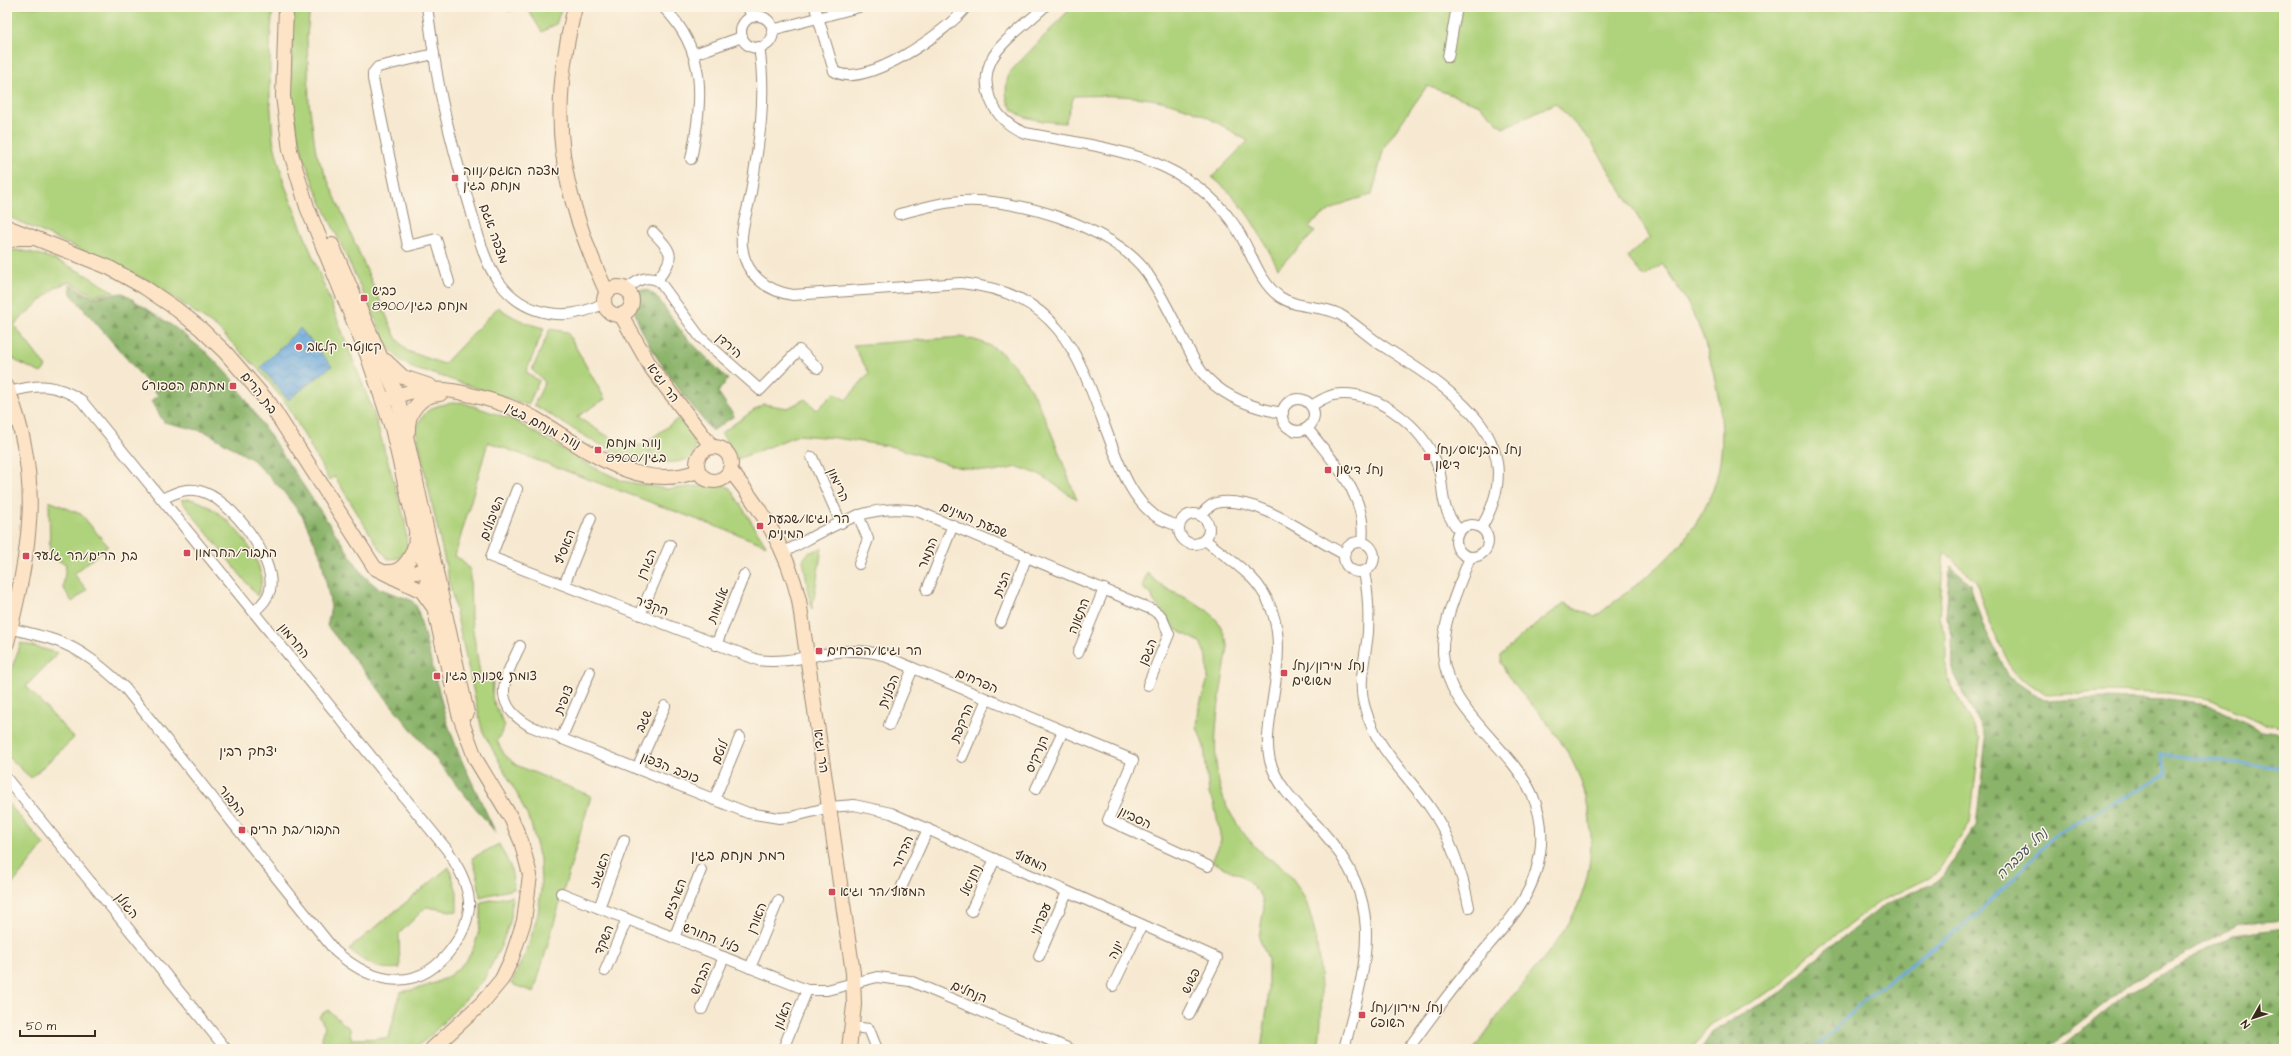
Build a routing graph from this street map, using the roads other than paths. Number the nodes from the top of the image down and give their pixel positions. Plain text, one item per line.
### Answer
1 (286, 7) edge
2 (427, 7) edge
3 (575, 7) edge
4 (663, 7) edge
5 (815, 7) edge
6 (859, 7) edge
7 (966, 7) edge
8 (1044, 7) edge
9 (750, 12) edge
10 (1456, 12) dead end
11 (818, 18) junction
12 (772, 30) junction
13 (742, 37) junction
14 (759, 47) junction
15 (434, 54) junction
16 (694, 54) junction
17 (1448, 57) dead end
18 (285, 111) junction
19 (691, 159) dead end
20 (899, 214) dead end
21 (7, 227) edge
22 (654, 232) dead end
23 (36, 239) junction
24 (7, 242) edge
25 (657, 280) junction
26 (449, 282) dead end
27 (625, 290) junction
28 (605, 298) junction
29 (621, 315) junction
30 (372, 335) junction
31 (818, 368) dead end
32 (8, 389) edge
33 (444, 389) junction
34 (462, 392) junction
35 (390, 398) junction
36 (1311, 406) junction
37 (1283, 413) junction
38 (1307, 428) junction
39 (409, 446) junction
40 (712, 447) junction
41 (812, 457) dead end
42 (730, 470) junction
43 (698, 471) junction
44 (517, 489) dead end
45 (162, 499) junction
46 (858, 515) junction
47 (1201, 515) junction
48 (590, 518) dead end
49 (841, 523) junction
50 (953, 525) junction
51 (1179, 526) junction
52 (416, 527) junction
53 (1481, 528) junction
54 (1460, 531) junction
55 (1205, 540) junction
56 (1362, 542) junction
57 (670, 545) dead end
58 (784, 552) junction
59 (1344, 554) junction
60 (1027, 556) junction
61 (491, 557) joint
62 (1470, 557) junction
63 (859, 564) dead end
64 (432, 569) junction
65 (379, 571) junction
66 (1364, 572) junction
67 (744, 575) dead end
68 (393, 577) junction
69 (564, 585) junction
70 (1104, 589) junction
71 (927, 590) dead end
72 (435, 610) junction
73 (1154, 610) joint
74 (254, 612) junction
75 (640, 615) junction
76 (1001, 622) dead end
77 (9, 627) edge
78 (7, 643) edge
79 (716, 645) junction
80 (520, 646) dead end
81 (1078, 653) dead end
82 (807, 656) junction
83 (913, 668) junction
84 (590, 672) dead end
85 (1148, 685) dead end
86 (987, 699) junction
87 (665, 706) dead end
88 (889, 724) dead end
89 (1063, 731) junction
90 (740, 737) dead end
91 (561, 739) junction
92 (962, 757) dead end
93 (476, 760) junction
94 (1133, 760) joint
95 (637, 769) junction
96 (7, 779) edge
97 (1036, 789) dead end
98 (714, 800) junction
99 (830, 807) junction
100 (928, 829) junction
101 (624, 840) dead end
102 (995, 859) junction
103 (1208, 866) dead end
104 (701, 870) dead end
105 (902, 886) dead end
106 (1067, 892) junction
107 (561, 893) dead end
108 (778, 901) dead end
109 (599, 908) junction
110 (1469, 908) dead end
111 (971, 911) dead end
112 (627, 919) junction
113 (1142, 925) junction
114 (674, 938) junction
115 (1039, 956) dead end
116 (724, 957) junction
117 (1216, 958) joint
118 (750, 968) junction
119 (430, 971) joint
120 (605, 971) dead end
121 (854, 982) junction
122 (1113, 986) dead end
123 (807, 990) junction
124 (702, 1009) dead end
125 (1189, 1014) dead end
126 (853, 1027) junction
127 (226, 1049) edge
128 (432, 1049) edge
129 (783, 1049) edge
130 (850, 1049) edge
131 (877, 1049) edge
132 (1070, 1049) edge
133 (1344, 1049) edge
134 (1408, 1049) edge

1 - 18 street
2 - 15 street, מצפה אגם
3 - 28 street
4 - 16 street
5 - 11 street
6 - 11 street
7 - 11 street
8 - 53 street
9 - 12 street
9 - 13 street
10 - 17 street
11 - 12 street
12 - 14 street
13 - 14 street
13 - 16 street
14 - 51 street
15 - 26 street
15 - 28 street, מצפה אגם
16 - 19 street
18 - 30 street
18 - 35 street
20 - 37 street
21 - 23 street, בת הרים
22 - 25 street
23 - 24 street, בת הרים
23 - 65 street, בת הרים
25 - 27 street
25 - 31 street, הירדן
27 - 28 street
27 - 29 street
28 - 29 street
29 - 40 street, הר וגיא
30 - 33 street
30 - 35 street
32 - 45 street, החרמון
32 - 77 street
33 - 34 street, נווה מנחם בגין
33 - 35 street, נווה מנחם בגין
34 - 39 street
34 - 43 street, נווה מנחם בגין
35 - 39 street
35 - 52 street
36 - 37 street
36 - 38 street
36 - 54 street
37 - 38 street
38 - 56 street
39 - 64 street
40 - 42 street
40 - 43 street
41 - 49 street, הרימון
42 - 43 street
42 - 58 street, הר וגיא
44 - 61 street, השיבולים
45 - 74 street, החרמון
45 - 74 street
46 - 49 street, שבעת המינים
46 - 50 street, שבעת המינים
46 - 63 street, הרימון
47 - 51 street
47 - 55 street
47 - 59 street
48 - 69 street, האסיף
49 - 58 street, שבעת המינים
50 - 60 street, שבעת המינים
50 - 71 street, התמר
51 - 55 street
52 - 64 street
52 - 65 street
53 - 54 street
53 - 62 street
54 - 62 street
55 - 133 street
56 - 59 street
56 - 66 street
57 - 75 street, הגורן
58 - 82 street, הר וגיא
59 - 66 street
60 - 70 street, שבעת המינים
60 - 76 street, הזית
61 - 69 street, הקציר
62 - 134 street
64 - 68 street
64 - 72 street
64 - 93 street
65 - 68 street, בת הרים
66 - 110 street
67 - 79 street, אלומות
68 - 72 street, בת הרים
69 - 75 street, הקציר
70 - 73 street, שבעת המינים
70 - 81 street, התאנה
72 - 93 street
73 - 85 street, הגפן
74 - 119 street, החרמון
75 - 79 street, הקציר
77 - 78 street
77 - 119 street, התבור
79 - 82 street, הקציר
80 - 91 street, כוכב הצפון
82 - 83 street, הפרחים
82 - 99 street, הר וגיא
83 - 86 street, הפרחים
83 - 88 street, הכלנית
84 - 91 street, צופית
86 - 89 street, הפרחים
86 - 92 street, הרקפת
87 - 95 street, שגב
89 - 94 street, הפרחים
89 - 97 street, הנרקיס
90 - 98 street, לוטם
91 - 95 street, כוכב הצפון
93 - 128 street
94 - 103 street, הסביון
95 - 98 street, כוכב הצפון
96 - 127 street, הגולן
98 - 99 street, כוכב הצפון
99 - 100 street, המעוף
99 - 121 street, הר וגיא
100 - 102 street, המעוף
100 - 105 street, הדרור
101 - 109 street, האגוז
102 - 106 street, המעוף
102 - 111 street, נחניאל
104 - 114 street, הארזים
106 - 113 street, המעוף
106 - 115 street, עפרוני
107 - 109 street, כליל החורש
108 - 118 street, האורן
109 - 112 street, כליל החורש
112 - 114 street, כליל החורש
112 - 120 street, השקד
113 - 117 street, המעוף
113 - 122 street, יונה
114 - 116 street, כליל החורש
116 - 118 street, כליל החורש
116 - 124 street, הברוש
117 - 125 street, פשוש
118 - 123 street, כליל החורש
121 - 123 street, כליל החורש
121 - 126 street, הר וגיא
121 - 132 street, הנחלים
123 - 129 street, האלון
126 - 130 street, הר וגיא
126 - 131 street

